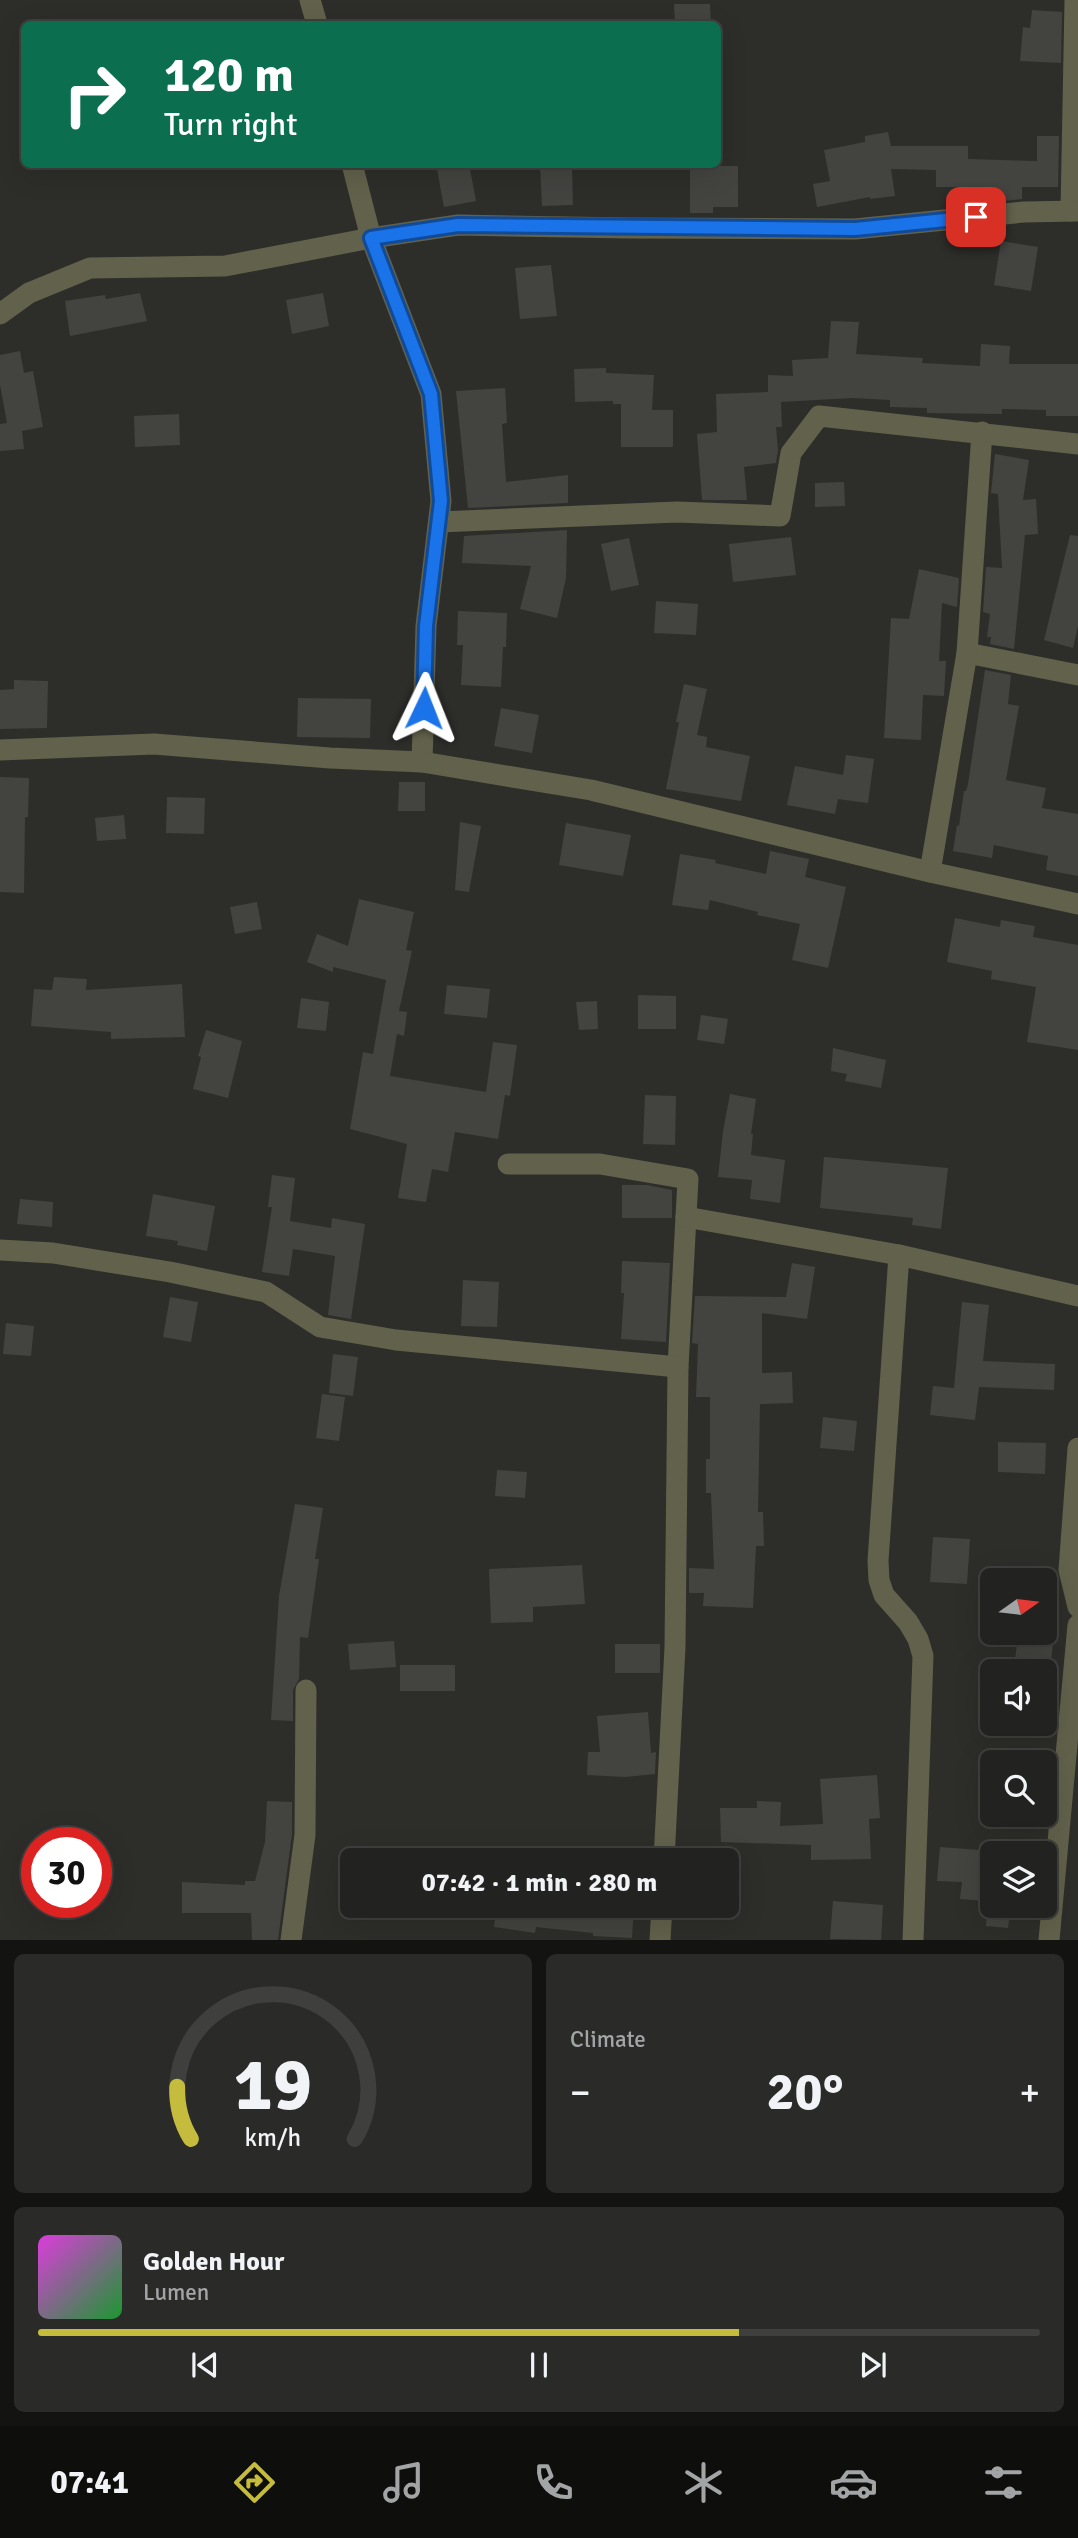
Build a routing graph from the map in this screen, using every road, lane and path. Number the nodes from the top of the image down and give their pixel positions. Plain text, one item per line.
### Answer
1 (310, 0) edge
2 (1075, 0) edge
3 (316, 21) edge
4 (353, 168) edge
5 (1074, 211) edge
6 (371, 238) junction
7 (0, 314) edge
8 (982, 432) junction
9 (1078, 444) edge
10 (439, 522) junction
11 (967, 653) junction
12 (1078, 675) edge
13 (0, 750) edge
14 (422, 762) junction
15 (930, 872) junction
16 (1078, 904) edge
17 (508, 1164) dead end
18 (686, 1217) junction
19 (0, 1250) edge
20 (899, 1255) junction
21 (1078, 1296) edge
22 (678, 1367) junction
23 (1078, 1448) edge
24 (1078, 1607) edge
25 (1078, 1625) edge
26 (306, 1690) dead end
27 (665, 1848) edge
28 (661, 1918) edge
29 (291, 1940) edge
30 (660, 1940) edge
31 (913, 1940) edge
32 (1049, 1940) edge

1 - 3 street
2 - 5 street
4 - 6 street
5 - 6 street
6 - 7 street
6 - 10 street
8 - 9 street
8 - 10 street
8 - 11 street
10 - 14 street
11 - 12 street
11 - 15 street
13 - 14 street
14 - 15 street
15 - 16 street
17 - 18 street
18 - 20 street
18 - 22 street
19 - 22 street
20 - 21 street
20 - 31 street
22 - 27 street
23 - 24 street
25 - 32 street
26 - 29 street
28 - 30 street

